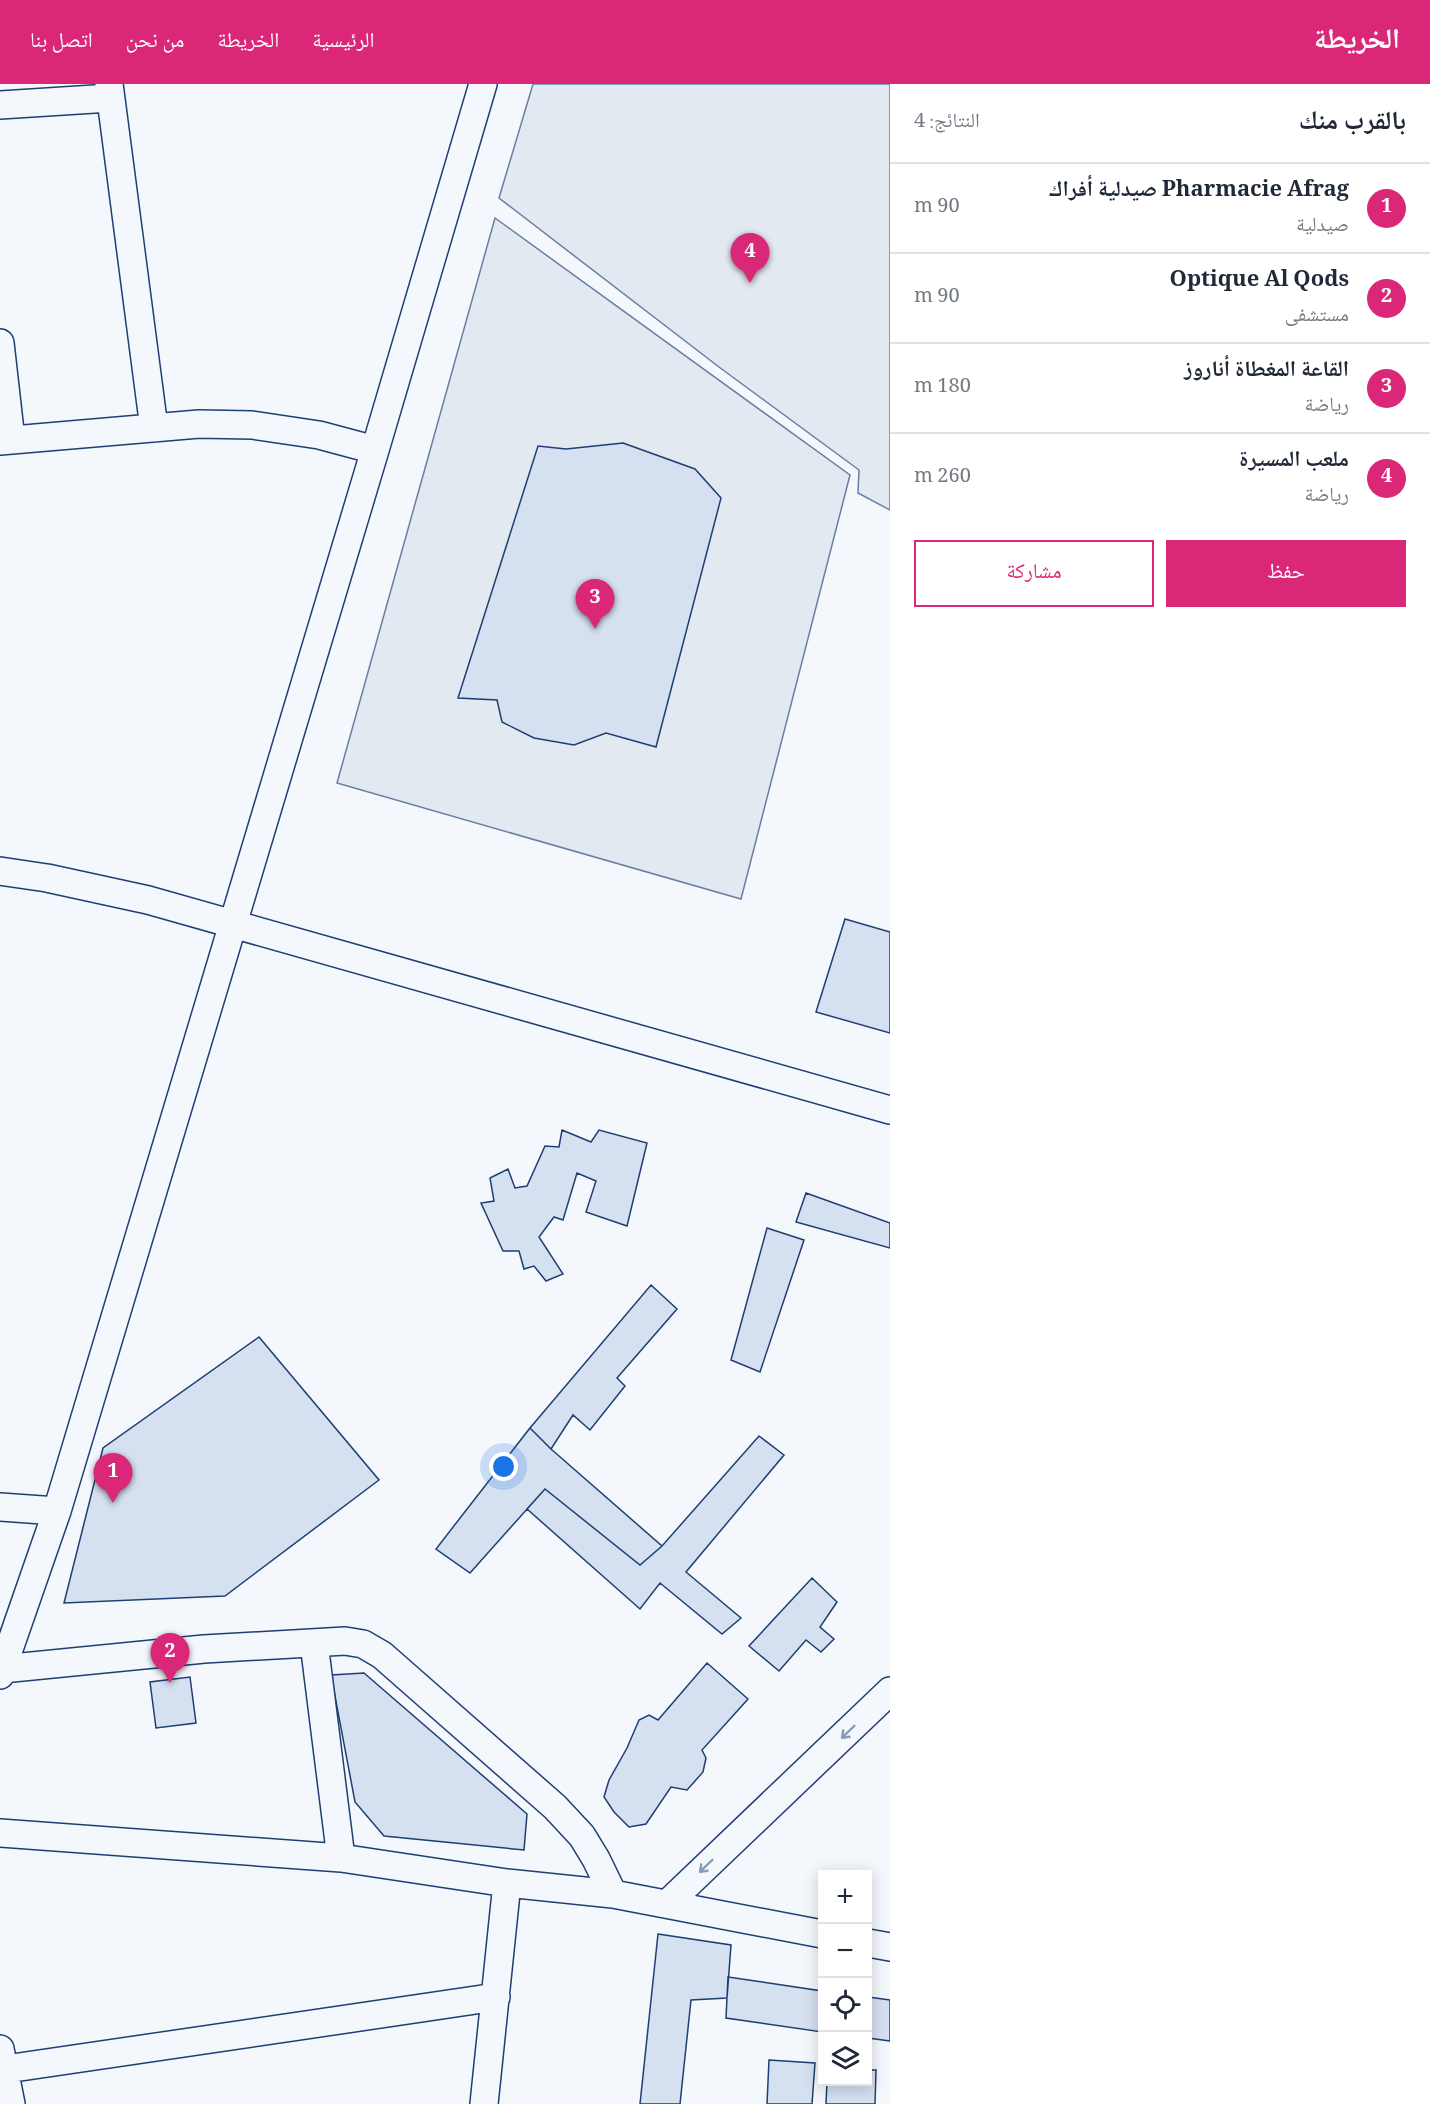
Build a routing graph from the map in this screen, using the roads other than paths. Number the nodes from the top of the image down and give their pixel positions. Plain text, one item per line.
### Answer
1 (483, 84) edge
2 (109, 91) edge
3 (0, 105) edge
4 (0, 343) edge
5 (154, 428) junction
6 (6, 441) edge
7 (375, 450) junction
8 (0, 871) edge
9 (232, 926) junction
10 (890, 1110) edge
11 (0, 1507) edge
12 (57, 1511) junction
13 (314, 1643) junction
14 (1, 1672) edge
15 (890, 1692) edge
16 (0, 1833) edge
17 (341, 1858) junction
18 (507, 1883) junction
19 (613, 1894) junction
20 (668, 1903) junction
21 (818, 1933) edge
22 (872, 1944) edge
23 (890, 1947) edge
24 (496, 1997) junction
25 (1, 2063) edge
26 (11, 2104) edge
27 (484, 2104) edge

1 - 7 street
2 - 3 street
2 - 5 street
4 - 6 street
5 - 6 street
5 - 7 street
7 - 9 street
8 - 9 street
9 - 10 street
9 - 12 street
11 - 12 street
12 - 14 street
13 - 14 street
13 - 17 street
13 - 19 street
15 -> 20 street
16 - 17 street
17 - 18 street
18 - 19 street
18 - 24 street
19 - 20 street
20 - 21 street
22 - 23 street
24 - 25 street
24 - 27 street
25 - 26 street

